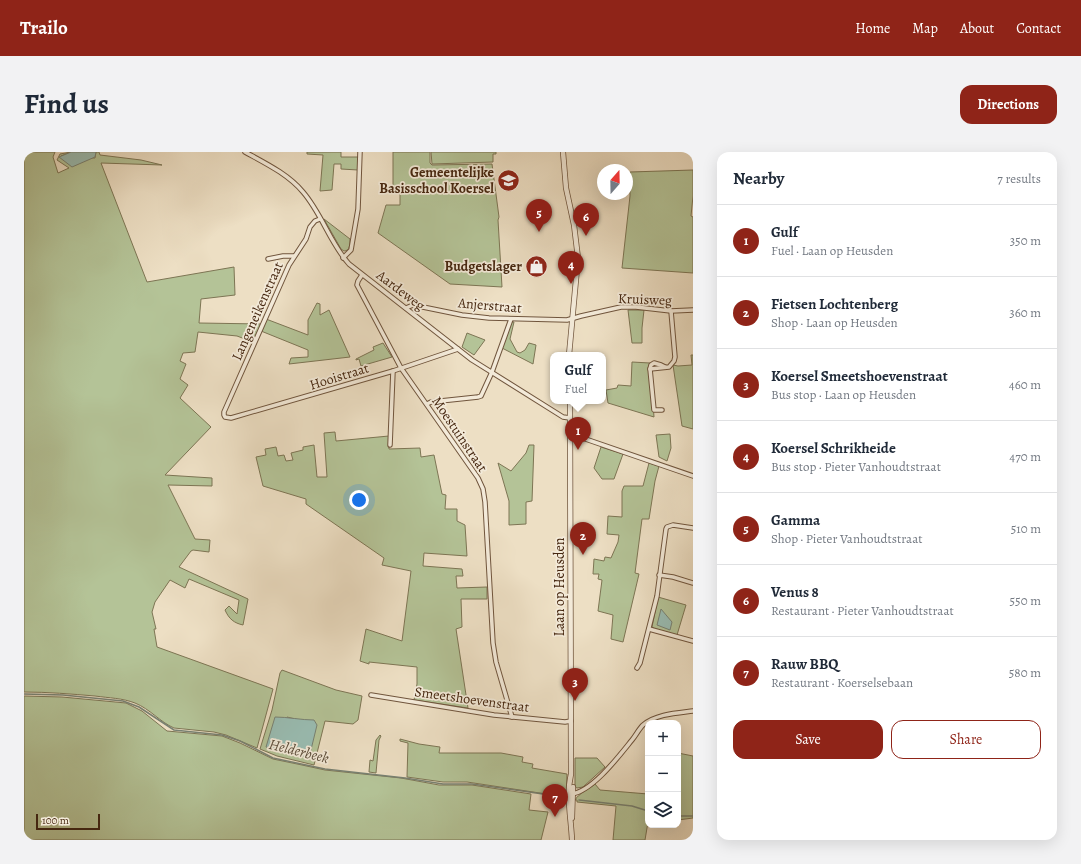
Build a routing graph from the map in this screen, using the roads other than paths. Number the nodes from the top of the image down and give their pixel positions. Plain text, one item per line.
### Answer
1 (245, 152) edge
2 (360, 152) edge
3 (563, 152) edge
4 (320, 219) junction
5 (294, 256) junction
6 (343, 258) junction
7 (268, 259) dead end
8 (362, 274) junction
9 (406, 308) junction
10 (693, 310) edge
11 (671, 311) junction
12 (573, 318) junction
13 (511, 319) junction
14 (458, 349) junction
15 (570, 352) edge
16 (401, 368) junction
17 (393, 371) junction
18 (492, 372) junction
19 (427, 404) junction
20 (570, 404) edge
21 (662, 410) dead end
22 (225, 417) joint
23 (570, 418) junction
24 (571, 434) junction
25 (390, 445) dead end
26 (693, 476) edge
27 (693, 528) edge
28 (659, 575) junction
29 (693, 583) edge
30 (649, 629) junction
31 (693, 641) edge
32 (637, 668) dead end
33 (371, 695) dead end
34 (693, 711) edge
35 (512, 717) junction
36 (571, 721) junction
37 (571, 794) junction
38 (572, 840) edge

1 - 4 street, Aardeweg
2 - 6 street
3 - 12 street
4 - 5 street, Langeneikenstraat
4 - 6 street, Aardeweg
5 - 7 street
5 - 22 street, Langeneikenstraat
6 - 8 street, Aardeweg
8 - 9 street, Aardeweg
8 - 16 street, Moestuinstraat
9 - 13 street, Anjerstraat
9 - 14 street, Aardeweg
10 - 11 street, Kruisweg
11 - 12 street, Kruisweg
11 - 21 street
12 - 13 street, Anjerstraat
12 - 15 street
13 - 18 street
14 - 16 street, Hooistraat
14 - 18 street, Aardeweg
16 - 17 street, Hooistraat
16 - 19 street, Moestuinstraat
17 - 22 street, Hooistraat
17 - 25 street
18 - 19 street
18 - 23 street, Aardeweg
19 - 35 street, Moestuinstraat
20 - 23 street, Laan op Heusden
23 - 24 street, Laan op Heusden
24 - 26 street
24 - 36 street, Laan op Heusden
27 - 28 street
28 - 29 street
28 - 30 street
30 - 31 street
30 - 32 street
33 - 35 street, Smeetshoevenstraat
34 - 37 street
35 - 36 street, Smeetshoevenstraat
36 - 37 street, Laan op Heusden
37 - 38 street, Laan op Heusden

